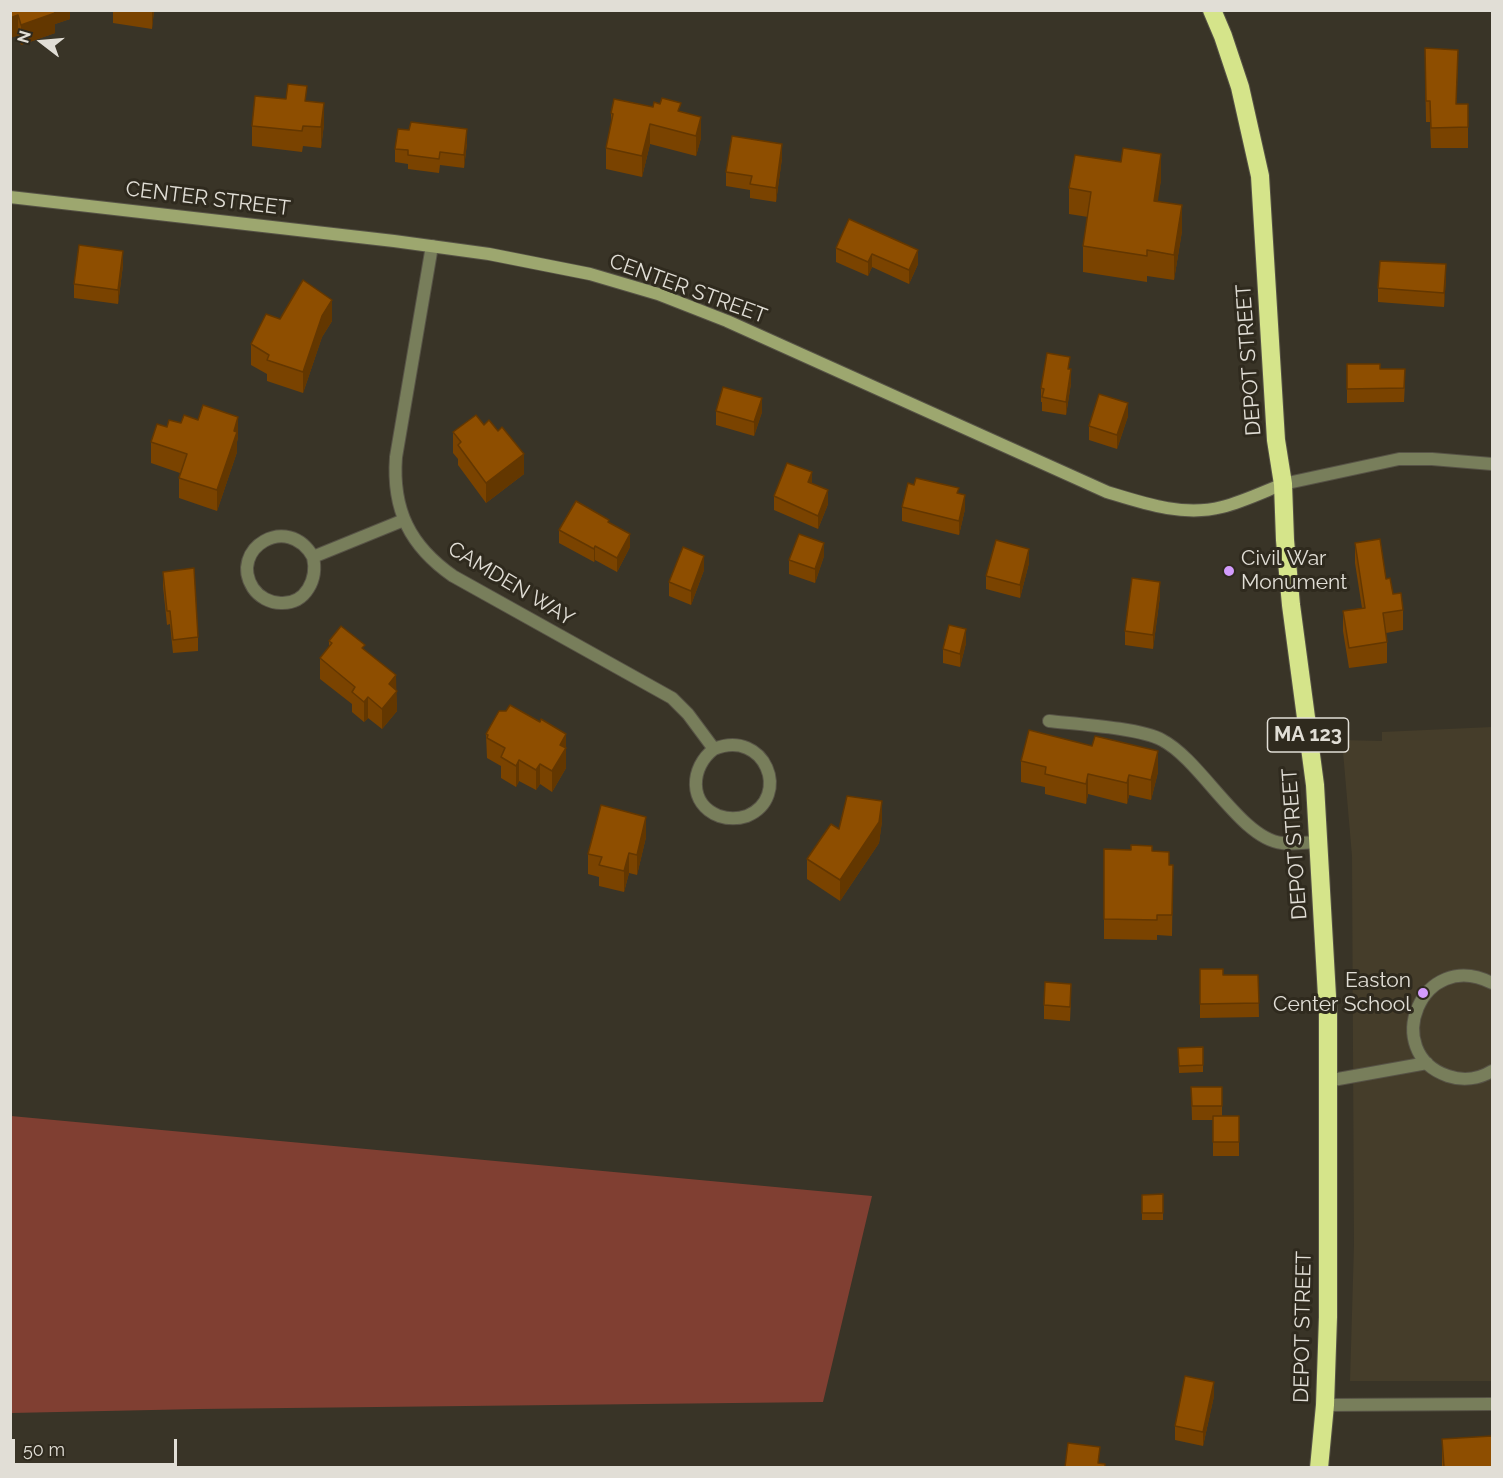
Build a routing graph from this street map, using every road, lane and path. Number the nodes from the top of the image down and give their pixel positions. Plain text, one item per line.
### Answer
1 (1213, 11) edge
2 (10, 197) edge
3 (432, 246) junction
4 (1492, 464) edge
5 (1283, 484) junction
6 (404, 520) junction
7 (313, 557) junction
8 (1049, 721) dead end
9 (714, 749) junction
10 (1318, 842) junction
11 (1492, 983) edge
12 (1427, 1063) junction
13 (1492, 1071) edge
14 (1328, 1081) junction
15 (1492, 1404) edge
16 (1325, 1405) junction
17 (1319, 1467) edge

1 - 5 highway, DEPOT STREET / MA 123
2 - 3 main road, CENTER STREET
3 - 5 main road, CENTER STREET
3 - 6 street, CAMDEN WAY
4 - 5 street
5 - 10 highway, DEPOT STREET / MA 123
6 - 7 street
6 - 9 street, CAMDEN WAY
7 - 7 street
8 - 10 street
9 - 9 street
10 - 14 highway, DEPOT STREET / MA 123
11 - 12 street
12 - 13 street
12 - 14 street
14 - 16 highway, DEPOT STREET / MA 123
15 - 16 street
16 - 17 highway, DEPOT STREET / MA 123

